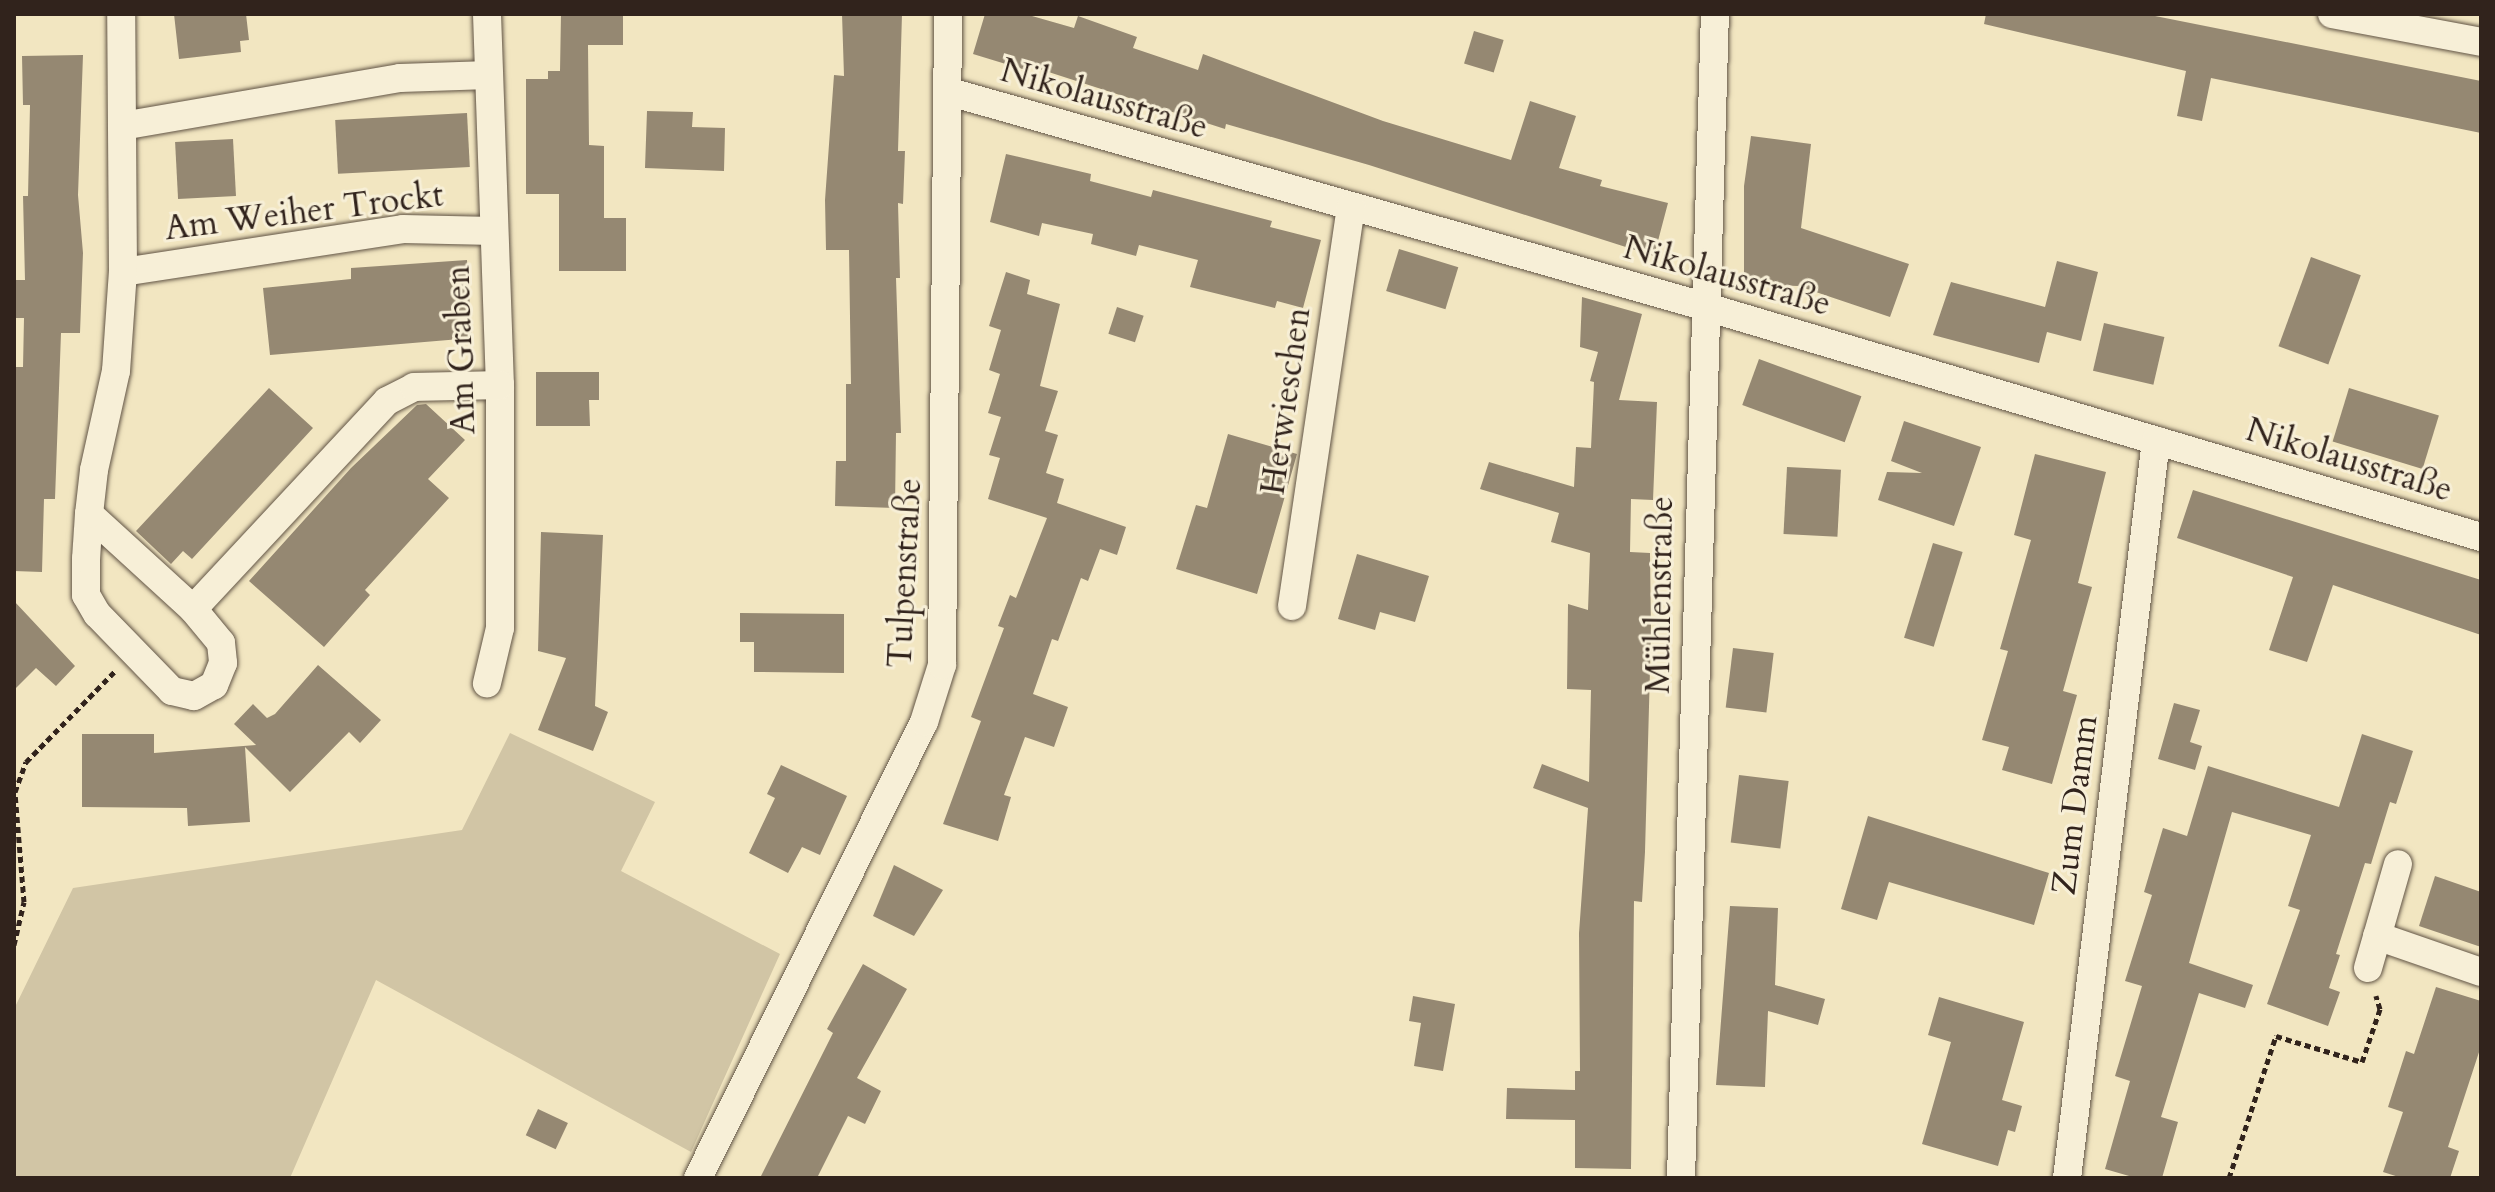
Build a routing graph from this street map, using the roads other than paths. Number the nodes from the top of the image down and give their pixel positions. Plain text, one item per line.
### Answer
1 (121, 14) edge
2 (487, 14) edge
3 (948, 14) edge
4 (1715, 14) edge
5 (2332, 14) edge
6 (2481, 42) edge
7 (489, 75) junction
8 (950, 92) junction
9 (122, 126) junction
10 (1351, 207) junction
11 (494, 231) junction
12 (123, 272) junction
13 (1703, 306) junction
14 (500, 385) junction
15 (2156, 440) junction
16 (89, 514) junction
17 (2481, 537) edge
18 (1292, 606) dead end
19 (193, 609) junction
20 (487, 683) dead end
21 (2398, 864) dead end
22 (2377, 936) junction
23 (2368, 968) road end
24 (2481, 972) edge
25 (698, 1178) edge
26 (1681, 1178) edge
27 (2067, 1178) edge

1 - 9 street, Am Weiher Trockt
2 - 7 street, Am Graben
3 - 8 street, Tulpenstraße
4 - 13 street, Mühlenstraße
5 - 6 street
7 - 9 street
7 - 11 street, Am Graben
8 - 10 street, Nikolausstraße
8 - 25 street, Tulpenstraße
9 - 12 street, Am Weiher Trockt
10 - 13 street, Nikolausstraße
10 - 18 street, Herwieschen
11 - 12 street, Am Weiher Trockt
11 - 14 street, Am Graben
12 - 16 street, Am Weiher Trockt
13 - 15 street, Nikolausstraße
13 - 26 street, Mühlenstraße
14 - 19 street
14 - 20 street, Am Graben
15 - 17 street, Nikolausstraße
15 - 27 street, Zum Damm
16 - 19 street, Am Weiher Trockt
16 - 19 street, Am Weiher Trockt
21 - 22 street
22 - 23 street
22 - 24 street

